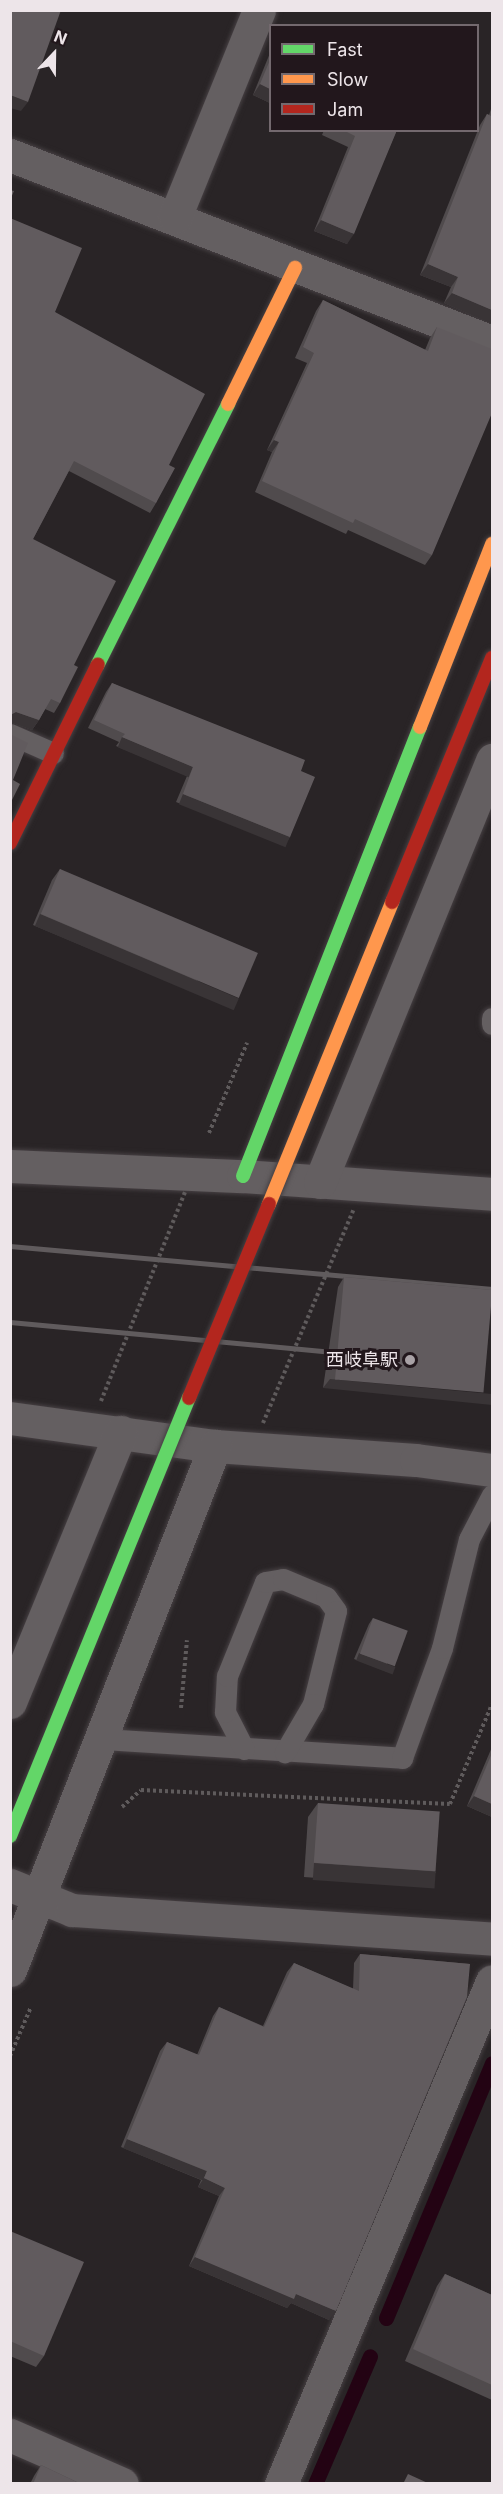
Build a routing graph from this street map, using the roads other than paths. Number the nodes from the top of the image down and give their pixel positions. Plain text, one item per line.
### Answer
1 (259, 10) edge
2 (10, 155) edge
3 (175, 217) junction
4 (295, 267) junction
5 (492, 342) edge
6 (492, 544) edge
7 (492, 658) edge
8 (10, 735) edge
9 (53, 753) junction
10 (492, 760) edge
11 (10, 843) edge
12 (492, 1018) edge
13 (492, 1024) edge
14 (10, 1166) edge
15 (243, 1176) junction
16 (320, 1182) junction
17 (492, 1194) edge
18 (10, 1418) edge
19 (121, 1432) junction
20 (215, 1446) junction
21 (492, 1470) edge
22 (492, 1495) edge
23 (10, 1702) edge
24 (104, 1739) junction
25 (244, 1749) junction
26 (285, 1752) junction
27 (10, 1836) edge
28 (10, 1885) edge
29 (41, 1895) junction
30 (492, 1939) edge
31 (10, 1970) edge
32 (492, 1981) edge
33 (10, 2435) edge
34 (122, 2484) edge
35 (281, 2484) edge

1 - 3 street
2 - 3 street
3 - 4 street
4 - 5 street
4 - 9 street
6 - 15 street
7 - 27 street, bridge
8 - 9 lane
9 - 11 street
10 - 16 street
12 - 13 lane
14 - 15 street
15 - 16 street
16 - 17 street
18 - 19 street
19 - 20 street
19 - 23 street
20 - 21 street
20 - 24 street
22 - 26 lane
24 - 25 lane
24 - 29 street
25 - 26 lane
25 - 26 lane
28 - 29 street
29 - 30 street
29 - 31 street
32 - 35 street
33 - 34 street

